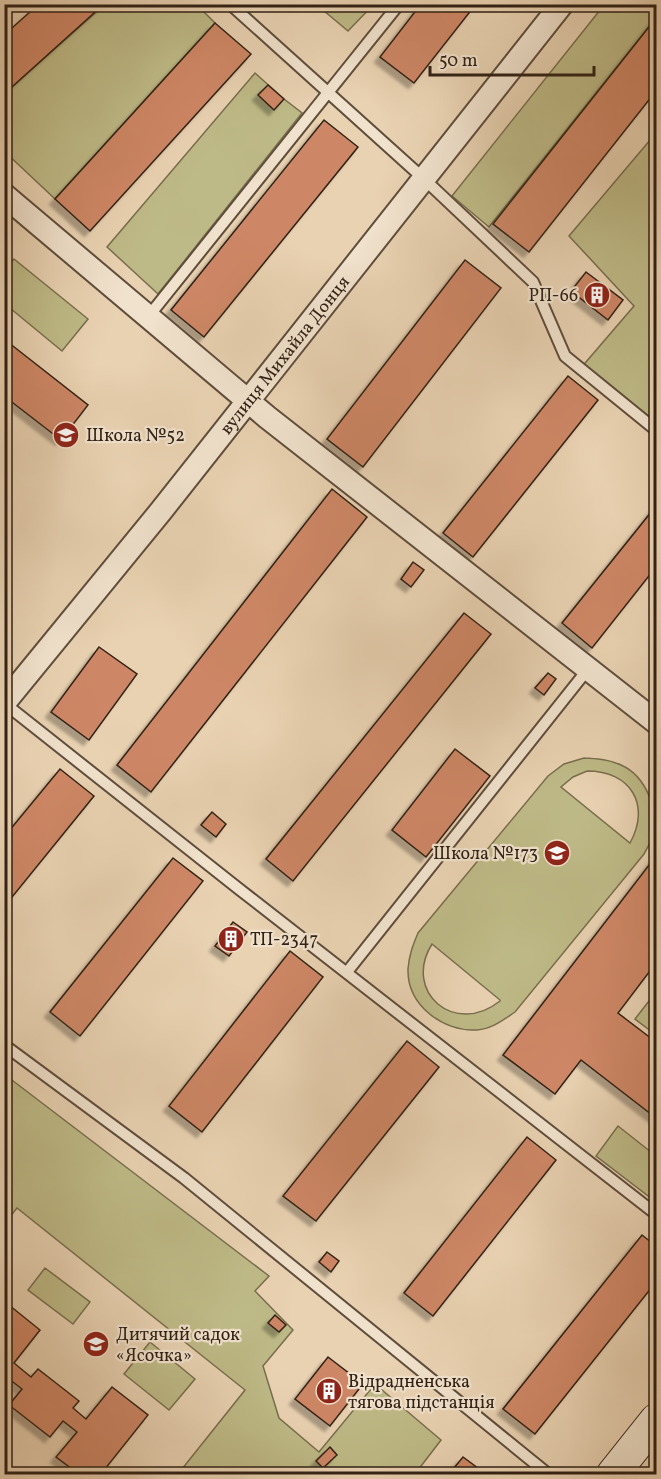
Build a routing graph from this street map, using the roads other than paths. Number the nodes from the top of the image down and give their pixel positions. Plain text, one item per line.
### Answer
1 (230, 4) edge
2 (399, 4) edge
3 (561, 4) edge
4 (328, 92) junction
5 (423, 178) junction
6 (4, 195) edge
7 (148, 317) junction
8 (248, 402) junction
9 (657, 430) edge
10 (588, 669) junction
11 (4, 703) edge
12 (657, 722) edge
13 (347, 972) junction
14 (4, 1045) edge
15 (657, 1214) edge
16 (657, 1420) edge
17 (548, 1474) edge
18 (613, 1474) edge

1 - 4 lane
2 - 4 lane
3 - 5 street, вулиця Михайла Донця
4 - 5 lane
4 - 7 lane
5 - 8 street, вулиця Михайла Донця
5 - 9 lane
6 - 7 street
7 - 8 street
8 - 10 street
8 - 11 street, вулиця Михайла Донця
10 - 12 street
10 - 13 lane
11 - 13 lane
13 - 15 lane
14 - 17 lane
16 - 18 main road

